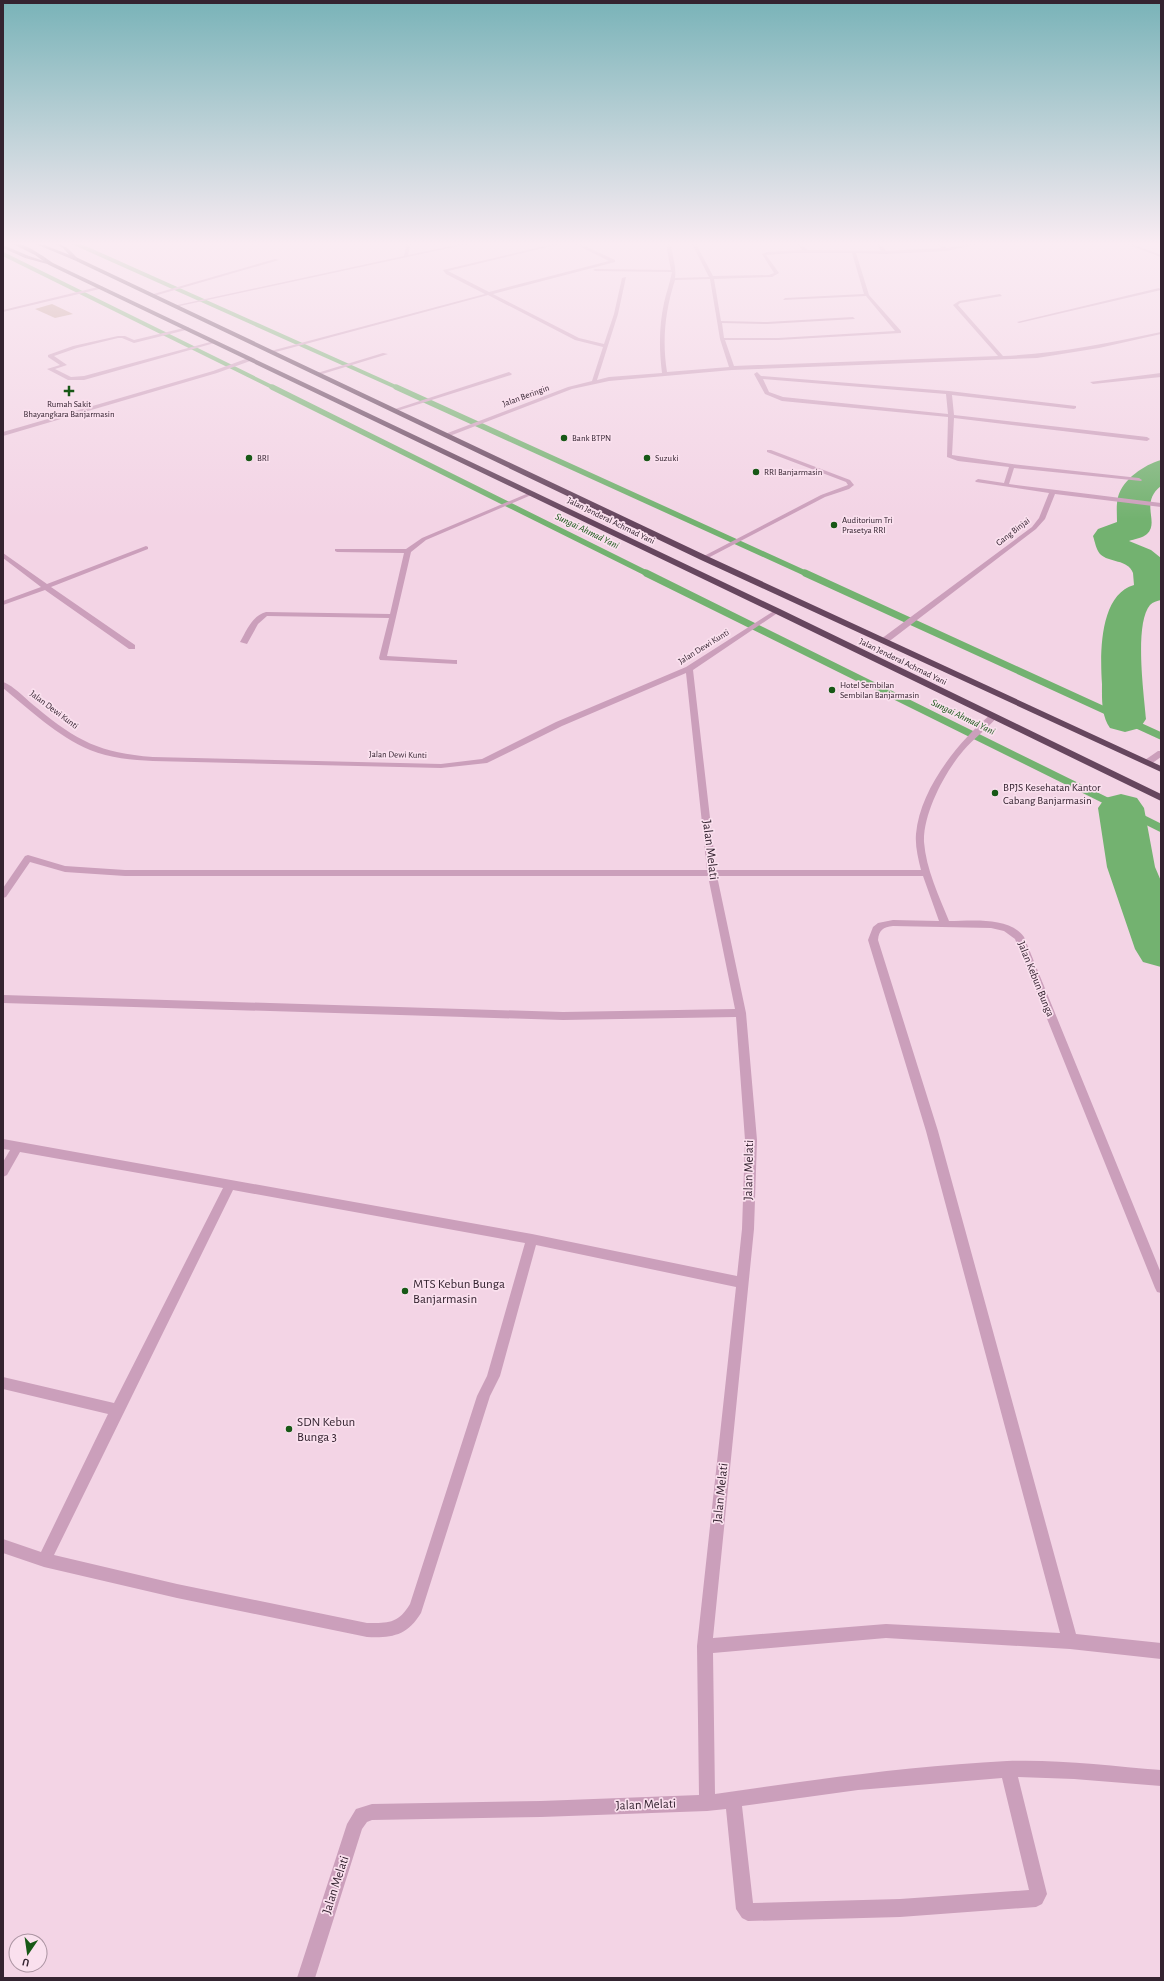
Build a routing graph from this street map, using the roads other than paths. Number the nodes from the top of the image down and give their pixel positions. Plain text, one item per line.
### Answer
1 (164, 334) edge
2 (201, 334) edge
3 (232, 334) edge
4 (339, 334) edge
5 (568, 334) edge
6 (610, 334) edge
7 (662, 334) edge
8 (721, 334) edge
9 (853, 334) edge
10 (981, 334) edge
11 (1154, 334) edge
12 (722, 339) junction
13 (216, 342) junction
14 (606, 346) junction
15 (270, 352) junction
16 (385, 354) dead end
17 (1002, 358) junction
18 (252, 359) junction
19 (732, 368) junction
20 (752, 368) junction
21 (317, 374) junction
22 (509, 374) dead end
23 (665, 374) junction
24 (1161, 375) edge
25 (759, 377) junction
26 (594, 381) junction
27 (1093, 382) dead end
28 (949, 394) junction
29 (1074, 407) dead end
30 (394, 410) junction
31 (951, 416) junction
32 (3, 434) edge
33 (447, 435) junction
34 (1147, 439) dead end
35 (769, 451) dead end
36 (1012, 466) junction
37 (1139, 480) dead end
38 (978, 482) dead end
39 (545, 483) junction
40 (1006, 485) junction
41 (530, 492) junction
42 (1054, 492) junction
43 (1161, 505) edge
44 (146, 548) dead end
45 (337, 550) dead end
46 (408, 551) junction
47 (3, 555) edge
48 (704, 558) junction
49 (46, 587) junction
50 (3, 603) edge
51 (777, 611) junction
52 (392, 616) junction
53 (884, 641) junction
54 (244, 642) dead end
55 (132, 647) dead end
56 (454, 662) dead end
57 (689, 669) junction
58 (3, 684) edge
59 (994, 716) junction
60 (1161, 753) edge
61 (1148, 762) junction
62 (1161, 769) edge
63 (1161, 798) edge
64 (712, 872) junction
65 (925, 872) junction
66 (3, 895) edge
67 (945, 923) junction
68 (3, 999) edge
69 (741, 1013) junction
70 (3, 1144) edge
71 (17, 1147) junction
72 (3, 1172) edge
73 (230, 1185) junction
74 (532, 1239) junction
75 (742, 1284) junction
76 (1161, 1288) edge
77 (3, 1383) edge
78 (117, 1410) junction
79 (3, 1546) edge
80 (44, 1560) junction
81 (1070, 1641) junction
82 (705, 1646) junction
83 (1161, 1651) edge
84 (1008, 1769) junction
85 (1161, 1778) edge
86 (733, 1800) junction
87 (707, 1803) junction
88 (306, 1978) edge

1 - 13 street
2 - 13 highway, Jalan Jenderal Achmad Yani
3 - 15 highway, Jalan Jenderal Achmad Yani
4 - 15 street
5 - 14 street
6 - 14 street
7 - 23 street
8 - 12 street
9 - 12 street
10 - 17 street
11 - 17 street, Jalan Beringin
12 - 19 street
13 - 18 highway, Jalan Jenderal Achmad Yani
14 - 26 street
15 - 21 highway, Jalan Jenderal Achmad Yani
16 - 21 street
17 - 20 street, Jalan Beringin
18 - 32 street
18 - 41 highway, Jalan Jenderal Achmad Yani
19 - 20 street, Jalan Beringin
19 - 23 street, Jalan Beringin
20 - 25 street
21 - 30 highway, Jalan Jenderal Achmad Yani
22 - 30 street
23 - 26 street, Jalan Beringin
24 - 27 street
25 - 28 street
25 - 31 street
26 - 33 street, Jalan Beringin
28 - 29 street
28 - 31 street
30 - 33 highway, Jalan Jenderal Achmad Yani
31 - 34 street
31 - 36 street
33 - 39 highway, Jalan Jenderal Achmad Yani
35 - 48 street
36 - 37 street
36 - 40 street
38 - 40 street
39 - 41 highway
39 - 48 highway, Jalan Jenderal Achmad Yani
40 - 42 street
41 - 46 street
41 - 51 highway, Jalan Jenderal Achmad Yani
42 - 43 street
42 - 53 street, Gang Binjai
44 - 49 street
45 - 46 street
46 - 52 street
47 - 49 street
48 - 53 highway, Jalan Jenderal Achmad Yani
49 - 50 street
49 - 55 street
51 - 57 street, Jalan Dewi Kunti
51 - 59 highway, Jalan Jenderal Achmad Yani
52 - 54 street
52 - 56 street
53 - 61 highway, Jalan Jenderal Achmad Yani
57 - 58 street, Jalan Dewi Kunti
57 - 64 street, Jalan Melati
59 - 63 highway, Jalan Jenderal Achmad Yani
59 - 65 street
60 - 61 street
61 - 62 highway, Jalan Jenderal Achmad Yani
64 - 65 street
64 - 66 street
64 - 69 street, Jalan Melati
65 - 67 street
67 - 76 street, Jalan Kebun Bunga
67 - 81 street, Jalan Kebun Bunga
68 - 69 street
69 - 75 street, Jalan Melati
70 - 71 street
71 - 72 street
71 - 73 street
73 - 74 street
73 - 78 street
74 - 75 street
74 - 80 street
75 - 82 street, Jalan Melati
77 - 78 street
78 - 80 street
79 - 80 street
81 - 82 street
81 - 83 street
82 - 87 street, Jalan Melati
84 - 85 street
84 - 86 street
84 - 86 street
86 - 87 street
87 - 88 street, Jalan Melati

